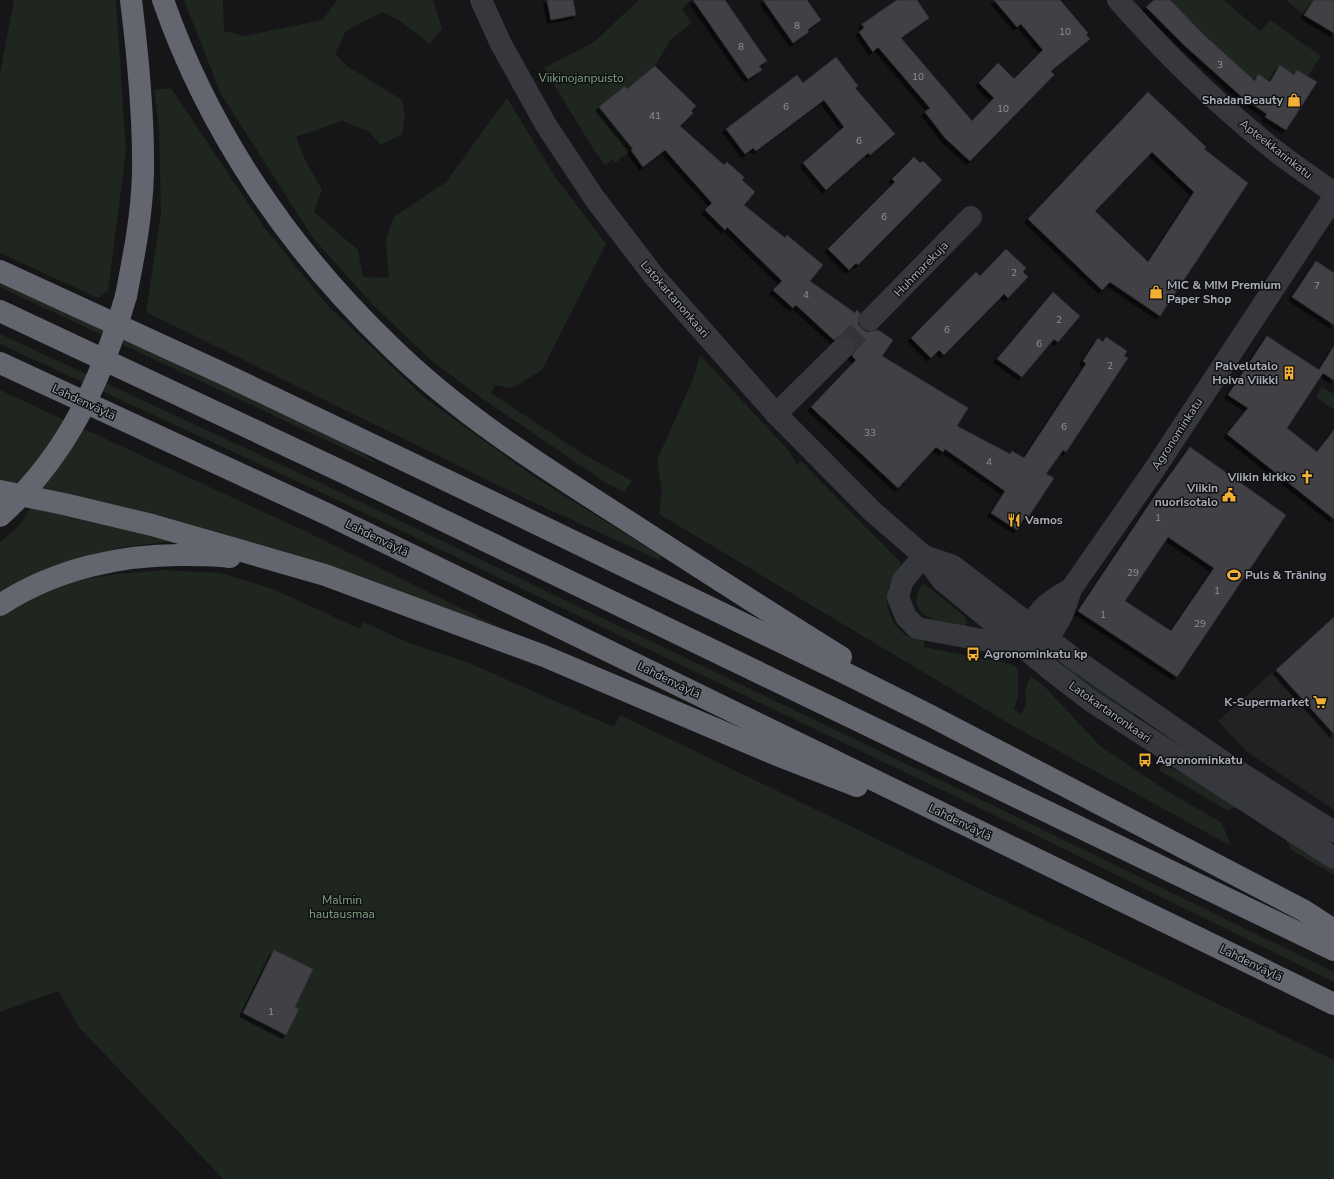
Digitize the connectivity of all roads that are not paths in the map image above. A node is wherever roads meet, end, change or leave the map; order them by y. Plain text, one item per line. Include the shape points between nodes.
1 (131, 0) edge
2 (163, 0) edge
3 (481, 0) edge
4 (1118, 0) edge
5 (1334, 193) edge
6 (1334, 197) edge
7 (971, 217) dead end
8 (0, 271) edge
9 (0, 311) edge
10 (870, 320) tunnel mouth
11 (843, 348) tunnel mouth
12 (0, 363) edge
13 (776, 414) junction
14 (0, 491) edge
15 (0, 516) edge
16 (924, 556) junction
17 (325, 575) junction
18 (0, 605) edge
19 (1038, 631) junction
20 (1024, 648) junction
21 (929, 715) junction
22 (1334, 832) edge
23 (1004, 843) junction
24 (1334, 858) edge
25 (1334, 930) edge
26 (1334, 950) edge
27 (1334, 1004) edge

1 - 15 highway, bridge via 141,104 143,173 138,232 126,296 112,344 72,427 36,479
2 - 21 highway via 187,63 239,161 305,256 391,348 501,437
3 - 13 street, Latokartanonkaari via 501,44 546,125 595,200 654,276
4 - 5 street, Apteekkarinkatu via 1161,47 1230,112
6 - 19 street, Agronominkatu via 1152,473 1071,589 1064,610
7 - 10 street, Huhmarekuja
8 - 21 highway via 496,504
9 - 26 highway via 345,472
11 - 13 street
12 - 23 highway, Lahdenväylä via 329,515
13 - 16 street, Latokartanonkaari via 873,512
14 - 17 highway via 152,525
16 - 19 street, Latokartanonkaari via 953,566
16 - 20 street, Latokartanonkaari via 942,580
16 - 20 street via 904,580 898,597 906,617 917,628
17 - 18 highway via 223,556 156,555 80,568 35,585
17 - 23 highway via 544,656 777,755
19 - 20 street
19 - 22 street, Latokartanonkaari via 1206,751
20 - 24 street, Latokartanonkaari via 1121,722
21 - 25 highway via 1303,910
23 - 27 highway, Lahdenväylä

